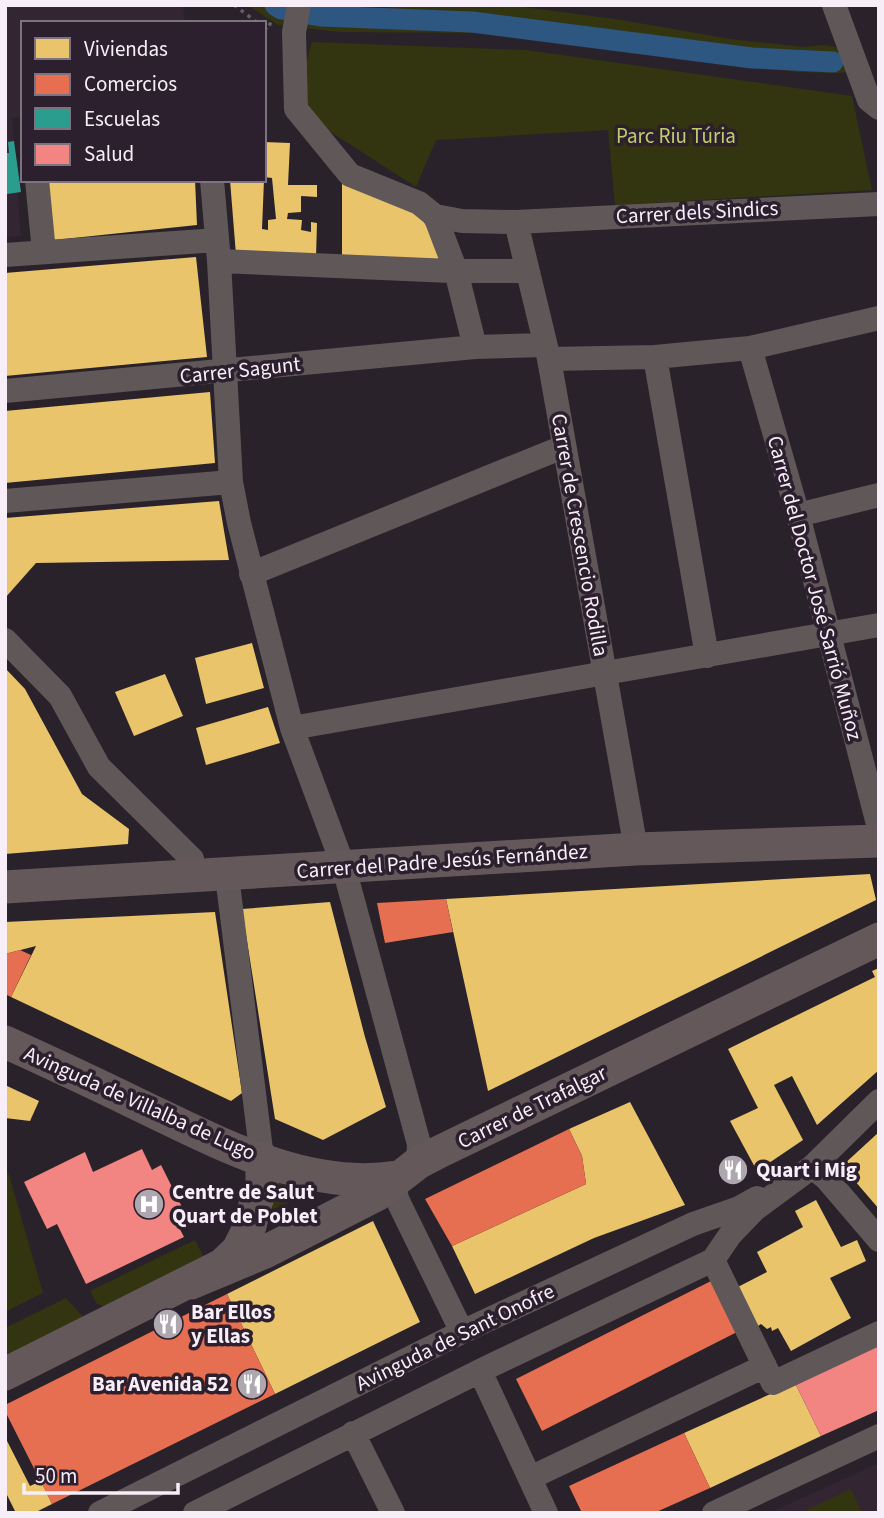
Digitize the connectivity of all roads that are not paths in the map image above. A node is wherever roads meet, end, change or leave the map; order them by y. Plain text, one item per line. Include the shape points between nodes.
1 (299, 5) edge
2 (834, 5) edge
3 (879, 108) edge
4 (37, 182) edge
5 (212, 182) edge
6 (879, 204) edge
7 (435, 216) junction
8 (516, 222) junction
9 (218, 251) junction
10 (44, 252) junction
11 (5, 255) edge
12 (456, 271) junction
13 (527, 271) junction
14 (879, 318) edge
15 (475, 346) junction
16 (750, 348) junction
17 (547, 352) junction
18 (655, 357) junction
19 (225, 372) junction
20 (5, 391) edge
21 (563, 447) junction
22 (231, 482) junction
23 (879, 495) edge
24 (5, 501) edge
25 (799, 515) junction
26 (251, 574) junction
27 (879, 625) edge
28 (830, 634) junction
29 (5, 640) edge
30 (707, 656) junction
31 (605, 674) junction
32 (292, 728) junction
33 (879, 828) edge
34 (879, 841) edge
35 (636, 849) junction
36 (192, 859) dead end
37 (344, 868) junction
38 (234, 873) junction
39 (5, 887) edge
40 (879, 939) edge
41 (5, 1042) edge
42 (879, 1101) edge
43 (217, 1142) junction
44 (262, 1158) junction
45 (812, 1167) junction
46 (409, 1170) junction
47 (255, 1205) junction
48 (879, 1240) edge
49 (713, 1260) junction
50 (191, 1283) junction
51 (462, 1332) junction
52 (879, 1333) edge
53 (765, 1366) junction
54 (480, 1371) junction
55 (5, 1374) edge
56 (353, 1433) junction
57 (879, 1436) edge
58 (530, 1478) junction
59 (100, 1513) edge
60 (195, 1513) edge
61 (393, 1513) edge
62 (546, 1513) edge
63 (714, 1513) edge

1 - 7 street via 283,27 296,109 350,175 419,203
2 - 3 street via 869,100
4 - 10 street
5 - 9 street
6 - 8 street, Carrer dels Sindics
7 - 8 street, Carrer dels Sindics
7 - 12 street
8 - 13 street, Carrer de Crescencio Rodilla
9 - 10 street
9 - 12 street
9 - 19 street
10 - 11 street
12 - 13 street
12 - 15 street
13 - 17 street, Carrer de Crescencio Rodilla
14 - 16 street, Carrer Sagunt
15 - 17 street, Carrer Sagunt
15 - 19 street, Carrer Sagunt
16 - 18 street, Carrer Sagunt
16 - 25 street, Carrer del Doctor José Sarrió Muñoz
17 - 18 street, Carrer Sagunt
17 - 21 street, Carrer de Crescencio Rodilla
18 - 30 street
19 - 20 street, Carrer Sagunt
19 - 22 street
21 - 26 street
21 - 31 street, Carrer de Crescencio Rodilla
22 - 24 street
22 - 26 street
23 - 25 street
25 - 28 street, Carrer del Doctor José Sarrió Muñoz
26 - 32 street
27 - 28 street
28 - 30 street
28 - 33 street, Carrer del Doctor José Sarrió Muñoz
29 - 36 street via 60,696 99,767
30 - 31 street
31 - 32 street
31 - 35 street, Carrer de Crescencio Rodilla
32 - 37 street
34 - 35 street, Carrer del Padre Jesús Fernández
35 - 37 street, Carrer del Padre Jesús Fernández
37 - 38 street, Carrer del Padre Jesús Fernández
37 - 46 street via 416,1132 420,1154
38 - 39 street, Carrer del Padre Jesús Fernández
38 - 44 street via 228,884
40 - 46 street, Carrer de Trafalgar
41 - 43 street, Avinguda de Villalba de Lugo
42 - 45 street, Avinguda de Sant Onofre
43 - 44 street, Avinguda de Villalba de Lugo
43 - 47 street via 244,1171
44 - 46 street, Avinguda de Villalba de Lugo via 333,1179 375,1181
44 - 47 street, Carrer de Trafalgar via 262,1187
45 - 48 street
45 - 49 street, Avinguda de Sant Onofre via 755,1209
45 - 51 street, Avinguda de Sant Onofre via 739,1208 693,1224
46 - 50 street, Carrer de Trafalgar via 378,1194 265,1252
46 - 51 street via 395,1188 397,1199
47 - 50 street, Carrer de Trafalgar via 238,1250
49 - 53 street
49 - 54 street, Avinguda de Sant Onofre
50 - 55 street, Carrer de Trafalgar
51 - 59 street, Avinguda de Sant Onofre
52 - 53 street via 774,1383
53 - 58 street
54 - 56 street, Avinguda de Sant Onofre
54 - 58 street
56 - 60 street, Avinguda de Sant Onofre
56 - 61 street
57 - 63 street
58 - 62 street

